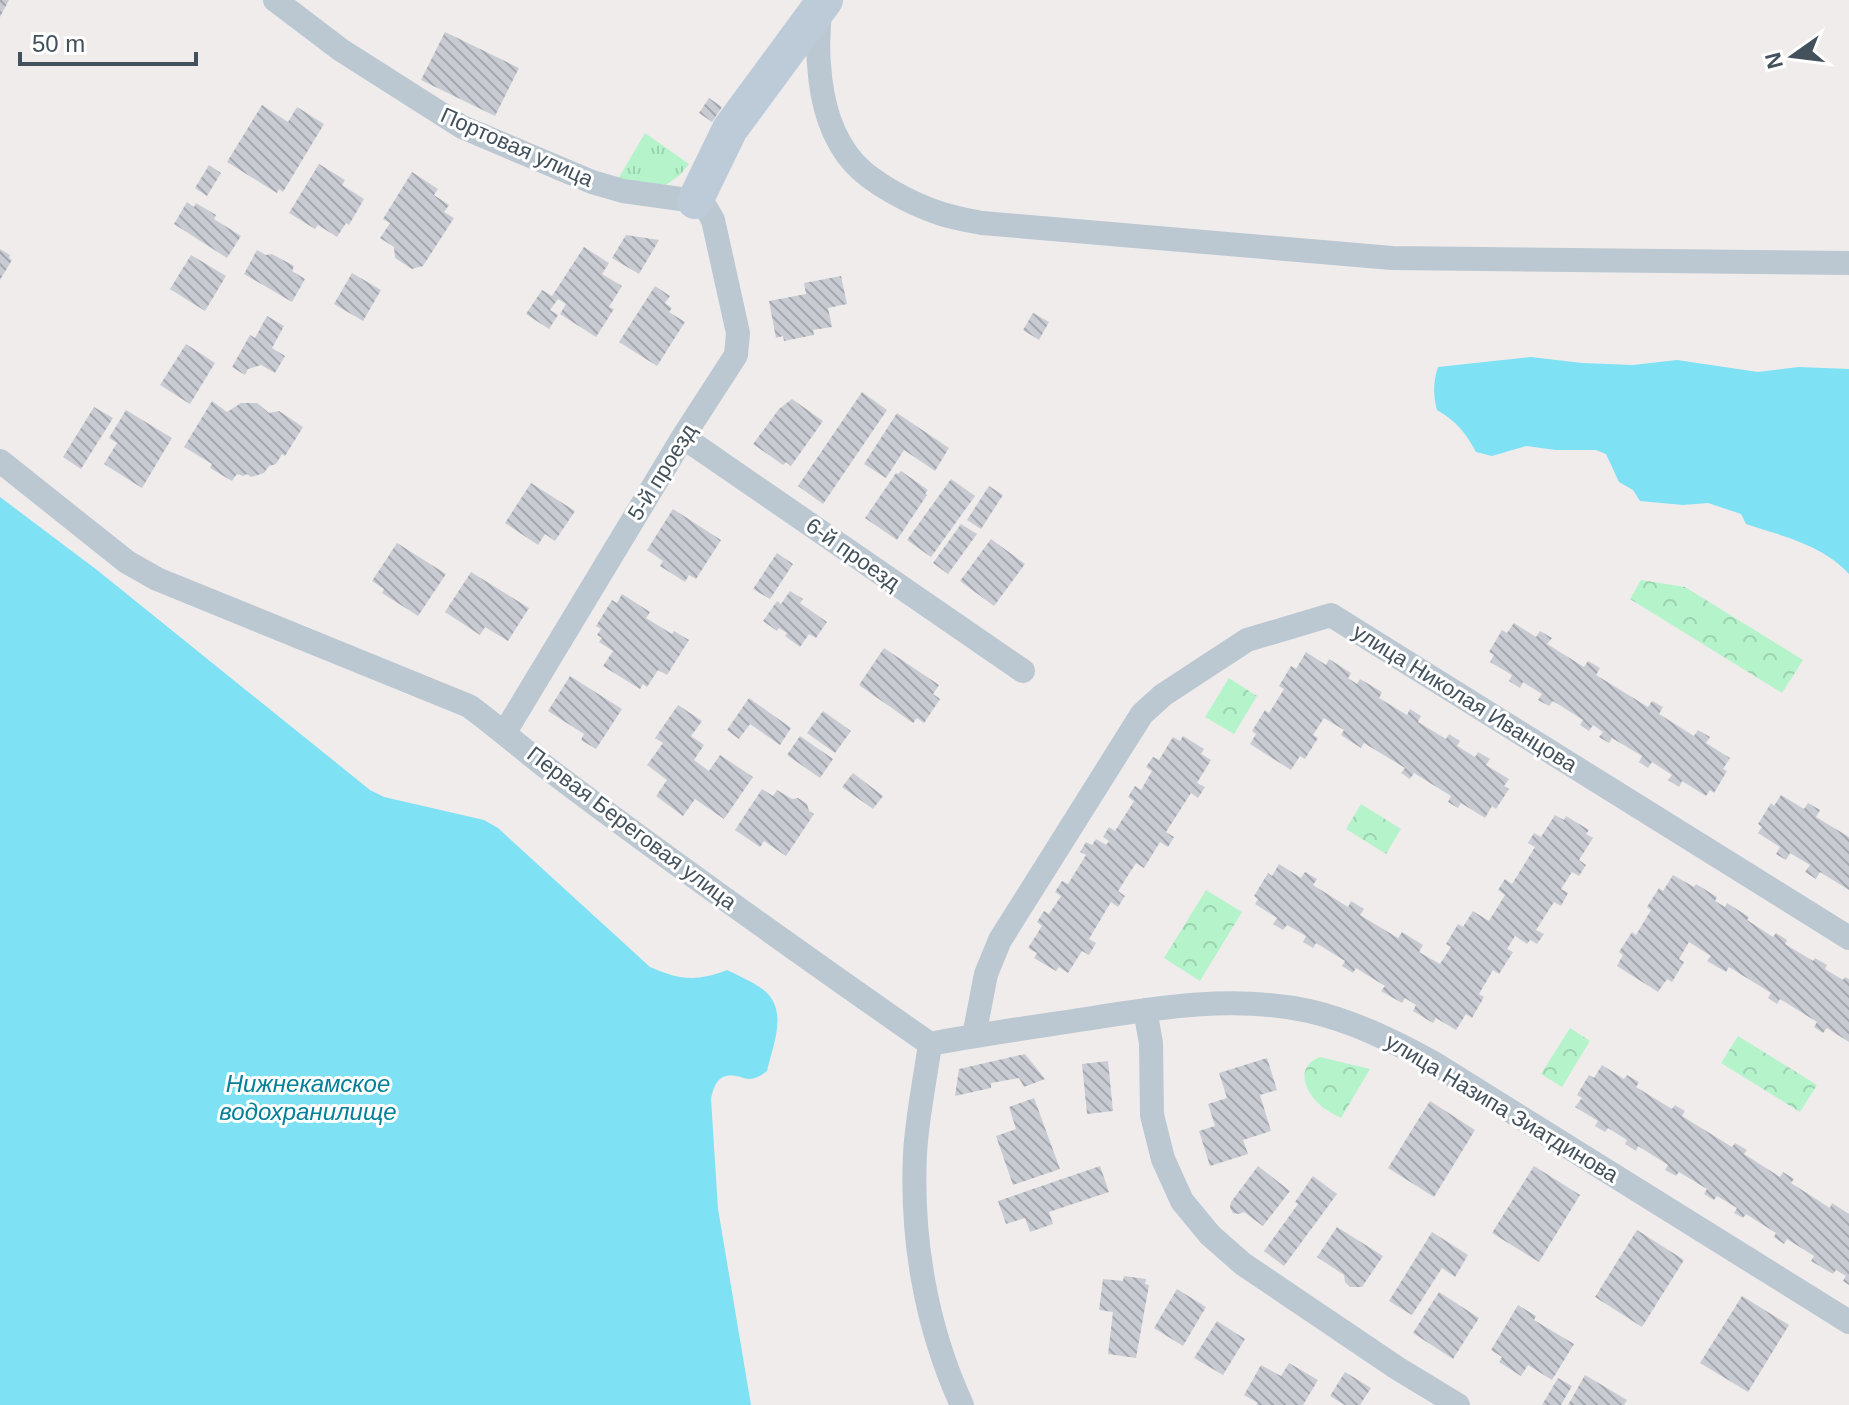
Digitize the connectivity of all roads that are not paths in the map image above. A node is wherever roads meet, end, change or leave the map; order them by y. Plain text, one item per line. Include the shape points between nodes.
1 (275, 0) edge
2 (823, 4) edge
3 (695, 201) junction
4 (1849, 263) edge
5 (683, 437) junction
6 (0, 461) edge
7 (1023, 671) dead end
8 (505, 732) junction
9 (1849, 938) edge
10 (1145, 1010) junction
11 (974, 1036) junction
12 (930, 1044) junction
13 (1849, 1322) edge
14 (962, 1405) edge
15 (1458, 1405) edge

1 - 3 street, Портовая улица via 341,50 462,127 592,182
2 - 3 street via 730,129
2 - 4 street via 818,63 837,138 854,164 879,183 941,214 982,223 1392,258
3 - 5 street, 5-й проезд via 713,220 738,333 736,355
5 - 7 street, 6-й проезд
5 - 8 street, 5-й проезд
6 - 8 street, Первая Береговая улица via 127,562 157,579 469,706
8 - 12 street, Первая Береговая улица
9 - 11 street, улица Николая Иванцова via 1331,615 1247,640 1142,714 1000,940 986,974
10 - 11 street, улица Назипа Зиатдинова
10 - 13 street, улица Назипа Зиатдинова via 1216,1003 1282,1006 1383,1036
10 - 15 street via 1152,1115 1163,1159 1182,1201 1243,1264
11 - 12 street, улица Назипа Зиатдинова
12 - 14 street via 916,1144 915,1217 937,1343

